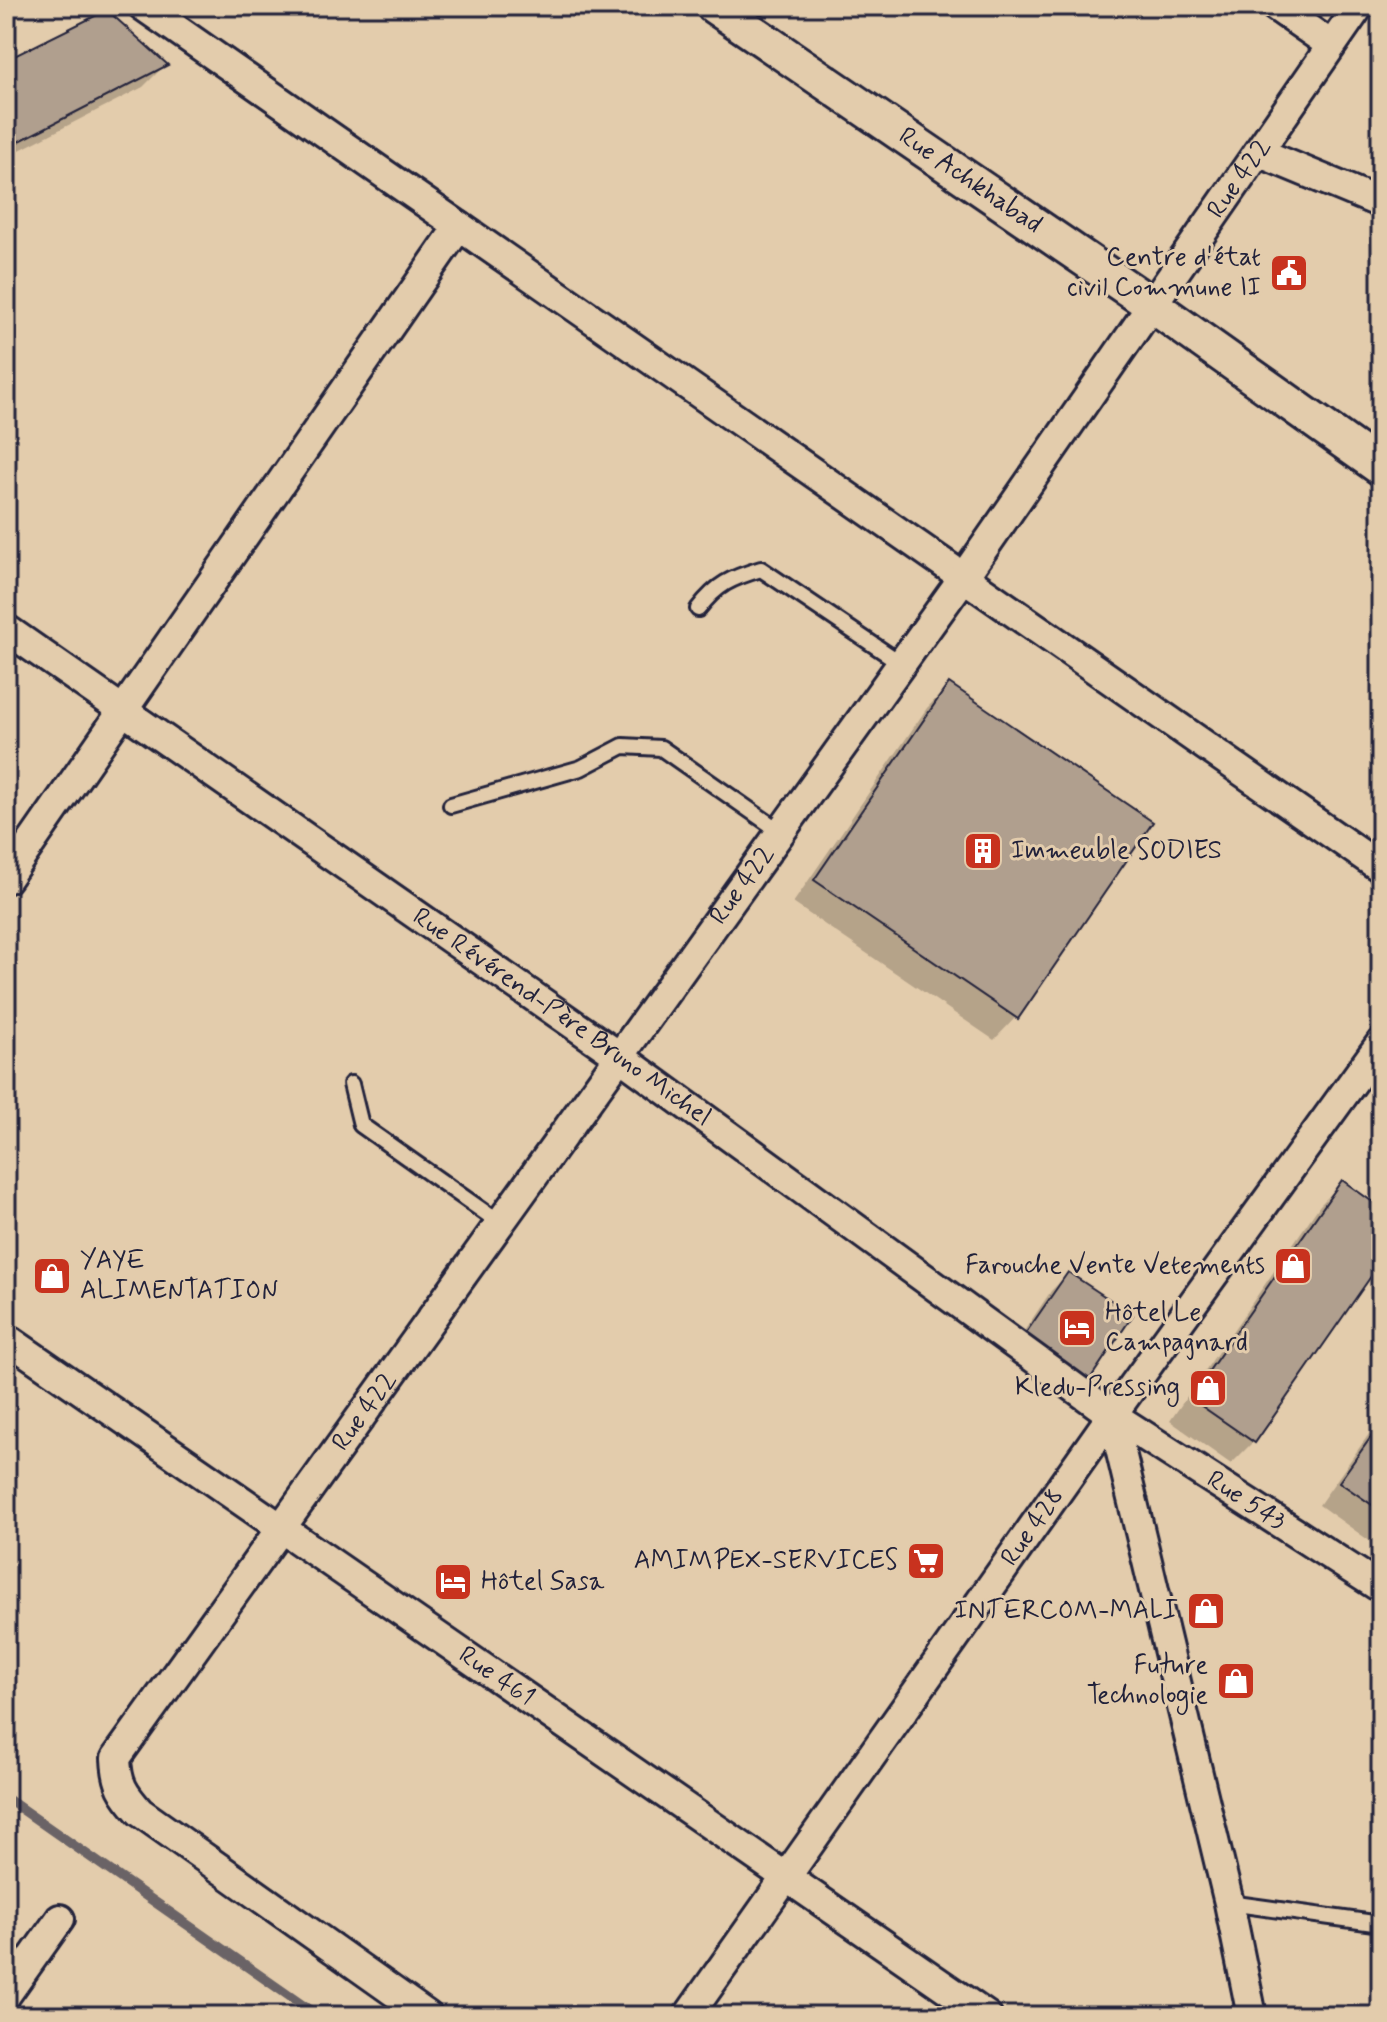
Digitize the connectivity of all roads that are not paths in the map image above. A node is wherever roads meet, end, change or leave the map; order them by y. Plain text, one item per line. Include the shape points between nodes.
1 (143, 6) edge
2 (714, 6) edge
3 (1275, 6) edge
4 (1359, 6) edge
5 (1331, 45) junction
6 (1258, 152) junction
7 (1381, 203) edge
8 (459, 226) junction
9 (1152, 305) junction
10 (1381, 468) edge
11 (963, 578) junction
12 (698, 609) dead end
13 (6, 629) edge
14 (902, 664) junction
15 (123, 712) junction
16 (451, 805) dead end
17 (781, 832) junction
18 (1381, 868) edge
19 (6, 879) edge
20 (1381, 1043) edge
21 (619, 1056) junction
22 (351, 1084) dead end
23 (500, 1223) junction
24 (6, 1338) edge
25 (1112, 1415) junction
26 (281, 1529) junction
27 (1381, 1588) edge
28 (787, 1876) junction
29 (1229, 1903) junction
30 (60, 1919) dead end
31 (1381, 1924) edge
32 (6, 1995) edge
33 (428, 2016) edge
34 (688, 2016) edge
35 (987, 2016) edge
36 (1252, 2016) edge

1 - 8 street
2 - 9 street, Rue Achkhabad
3 - 5 street
4 - 5 street, Rue 422
5 - 6 street, Rue 422
6 - 7 street
6 - 9 street, Rue 422
8 - 11 street
8 - 15 street
9 - 10 street, Rue Achkhabad
9 - 11 street, Rue 422
11 - 14 street, Rue 422
11 - 18 street
12 - 14 lane via 711,592 734,577 761,569
13 - 15 street, Rue Révérend-Père Bruno Michel
14 - 17 street, Rue 422
15 - 19 street
15 - 21 street, Rue Révérend-Père Bruno Michel
16 - 17 lane via 581,768 623,746 661,748
17 - 21 street, Rue 422
20 - 25 street, Rue 428
21 - 23 street, Rue 422
21 - 25 street, Rue Révérend-Père Bruno Michel
22 - 23 lane via 361,1125
23 - 26 street, Rue 422
24 - 26 street, Rue 461
25 - 27 street, Rue 543
25 - 28 street, Rue 428
25 - 29 street
26 - 28 street, Rue 461
26 - 33 street, Rue 422 via 116,1758 116,1778 140,1812
28 - 34 street, Rue 428
28 - 35 street, Rue 461
29 - 31 lane
29 - 36 street
30 - 32 street

